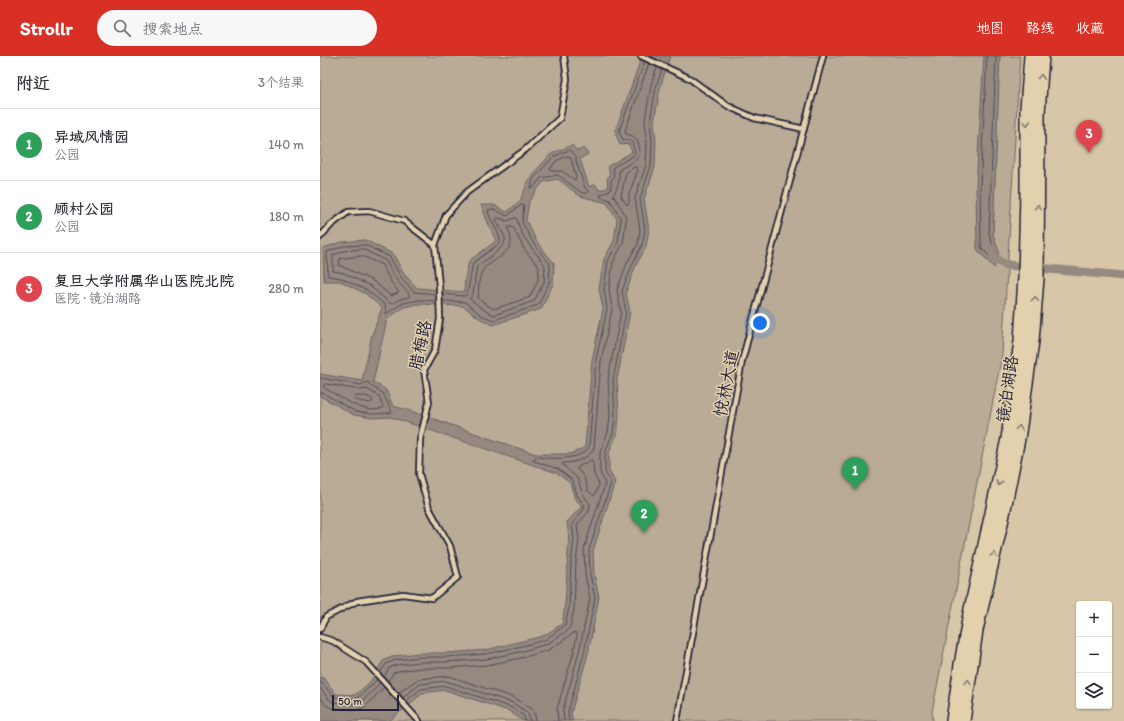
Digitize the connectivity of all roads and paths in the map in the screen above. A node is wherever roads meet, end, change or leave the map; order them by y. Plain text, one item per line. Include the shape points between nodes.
1 (564, 56) edge
2 (641, 56) edge
3 (823, 56) edge
4 (1031, 56) edge
5 (1042, 56) edge
6 (804, 129) junction
7 (320, 237) edge
8 (435, 245) junction
9 (1032, 245) junction
10 (1031, 278) junction
11 (320, 629) edge
12 (320, 637) edge
13 (419, 721) edge
14 (677, 721) edge
15 (953, 721) edge
16 (963, 721) edge

1 - 8 lane, 腊梅路 via 567,79 560,118 525,150 467,192 446,215
2 - 6 lane via 689,78 728,106 754,118
3 - 6 lane, 悦林大道
4 -> 9 street via 1027,109
9 -> 5 street
6 - 14 lane, 悦林大道 via 742,361
7 - 8 lane via 331,224 348,212 370,211 404,221
8 - 11 lane, 腊梅路 via 440,319 435,350 424,370 429,402 420,439 419,474 429,508 450,546 458,577 432,598 403,594 357,601 326,617
9 - 10 street
10 -> 15 street, 镜泊湖路 via 1008,439 970,614
16 -> 10 street, 镜泊湖路 via 976,630 1018,439 1032,341
12 - 13 lane via 333,641 366,662

